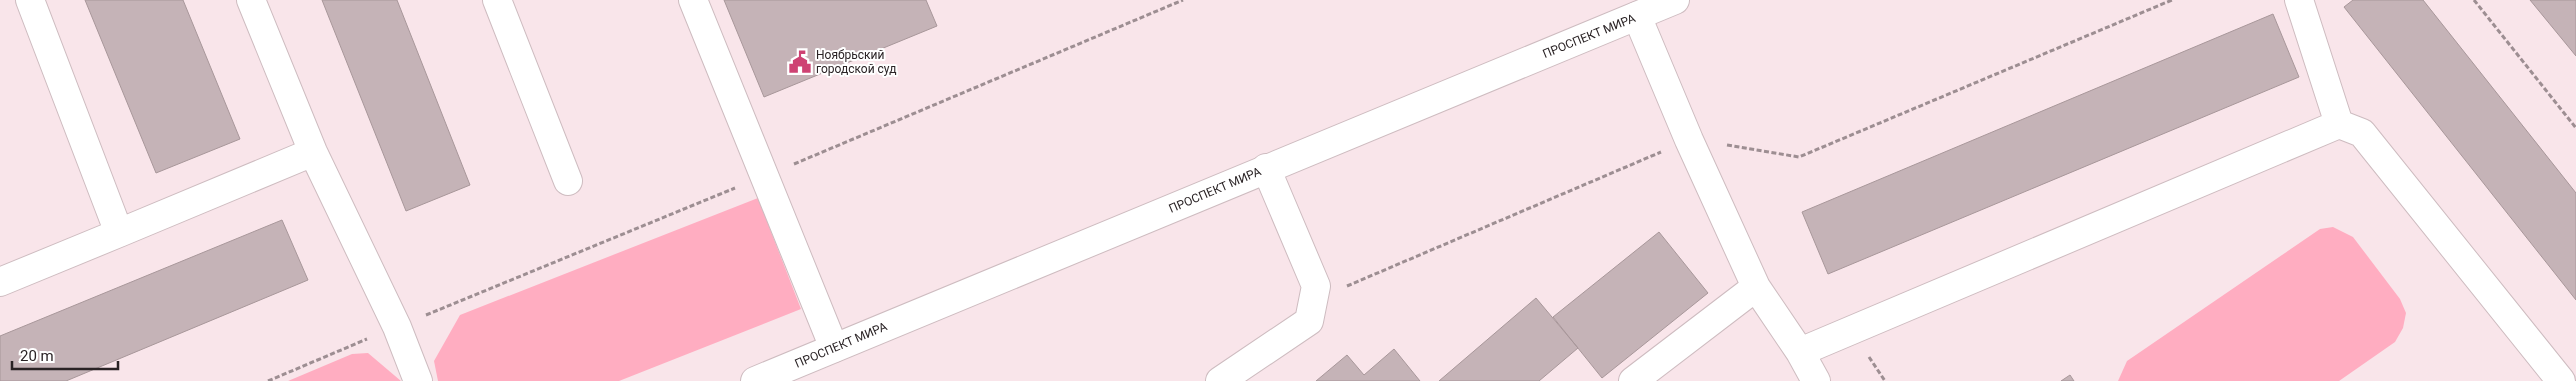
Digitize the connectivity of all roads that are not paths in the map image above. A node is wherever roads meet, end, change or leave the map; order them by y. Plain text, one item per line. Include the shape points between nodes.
1 (30, 0) edge
2 (251, 0) edge
3 (496, 0) edge
4 (693, 0) edge
5 (1675, 0) edge
6 (2299, 0) edge
7 (1637, 16) junction
8 (2339, 124) junction
9 (313, 152) junction
10 (1266, 168) junction
11 (568, 181) dead end
12 (118, 233) junction
13 (0, 282) edge
14 (1756, 287) junction
15 (834, 348) junction
16 (1800, 352) junction
17 (418, 381) edge
18 (755, 381) edge
19 (1220, 381) edge
20 (1633, 381) edge
21 (1816, 381) edge
22 (2561, 381) edge

1 - 12 main road
2 - 9 main road
3 - 11 main road
4 - 15 main road
5 - 7 main road, ПРОСПЕКТ МИРА
6 - 8 main road
7 - 10 main road, ПРОСПЕКТ МИРА
7 - 14 main road
8 - 16 main road
8 - 22 main road via 2362,133
9 - 12 main road
9 - 17 main road via 397,327
10 - 15 main road, ПРОСПЕКТ МИРА
10 - 19 main road via 1316,286 1309,321
12 - 13 main road
14 - 16 main road
14 - 20 main road
15 - 18 main road, ПРОСПЕКТ МИРА
16 - 21 main road

